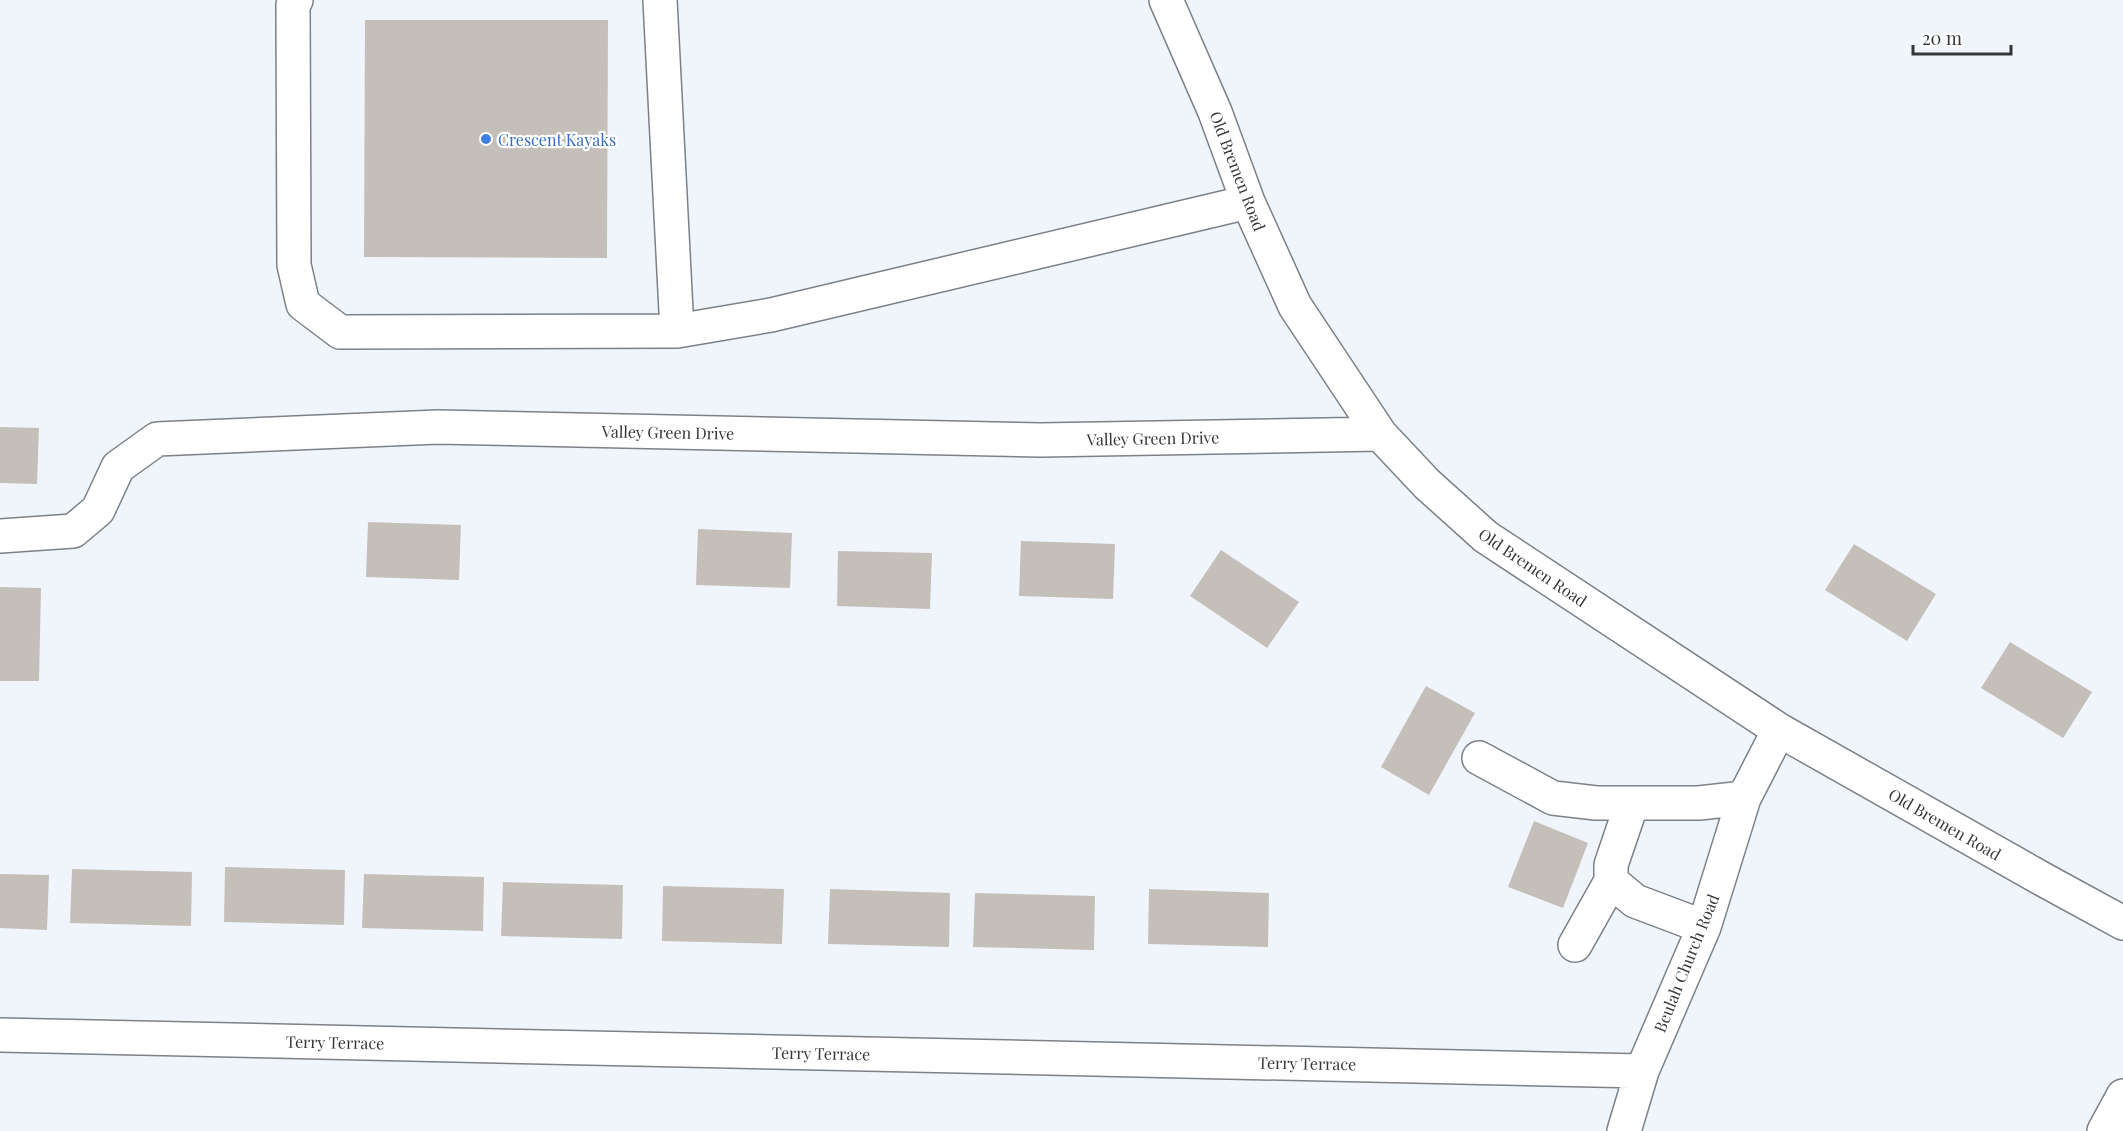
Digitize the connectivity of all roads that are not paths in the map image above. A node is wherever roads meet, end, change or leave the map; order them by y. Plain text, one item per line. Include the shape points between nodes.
1 (296, 0) edge
2 (660, 0) edge
3 (1166, 0) edge
4 (1248, 202) junction
5 (677, 331) junction
6 (1380, 434) junction
7 (0, 536) edge
8 (1779, 730) junction
9 (1479, 758) dead end
10 (1744, 798) junction
11 (1632, 803) junction
12 (1611, 881) junction
13 (2123, 923) edge
14 (1704, 927) junction
15 (1575, 945) dead end
16 (0, 1035) edge
17 (1642, 1071) junction
18 (2123, 1095) edge
19 (1624, 1131) edge
20 (2104, 1131) edge

1 - 5 street via 294,265 303,303 340,332
2 - 5 street
3 - 4 street, Old Bremen Road via 1215,112
4 - 5 street via 771,315
4 - 6 street, Old Bremen Road via 1295,306
6 - 7 street, Valley Green Drive via 1041,440 438,427 157,439 118,467 98,510 73,531
6 - 8 street, Old Bremen Road via 1486,537
8 - 10 street, Beulah Church Road
8 - 13 street, Old Bremen Road
9 - 11 street via 1553,798
10 - 11 street
10 - 14 street, Beulah Church Road
11 - 12 street via 1611,866
12 - 14 street via 1635,901
12 - 15 street
14 - 17 street, Beulah Church Road
16 - 17 street, Terry Terrace
17 - 19 street, Beulah Church Road
18 - 20 street

